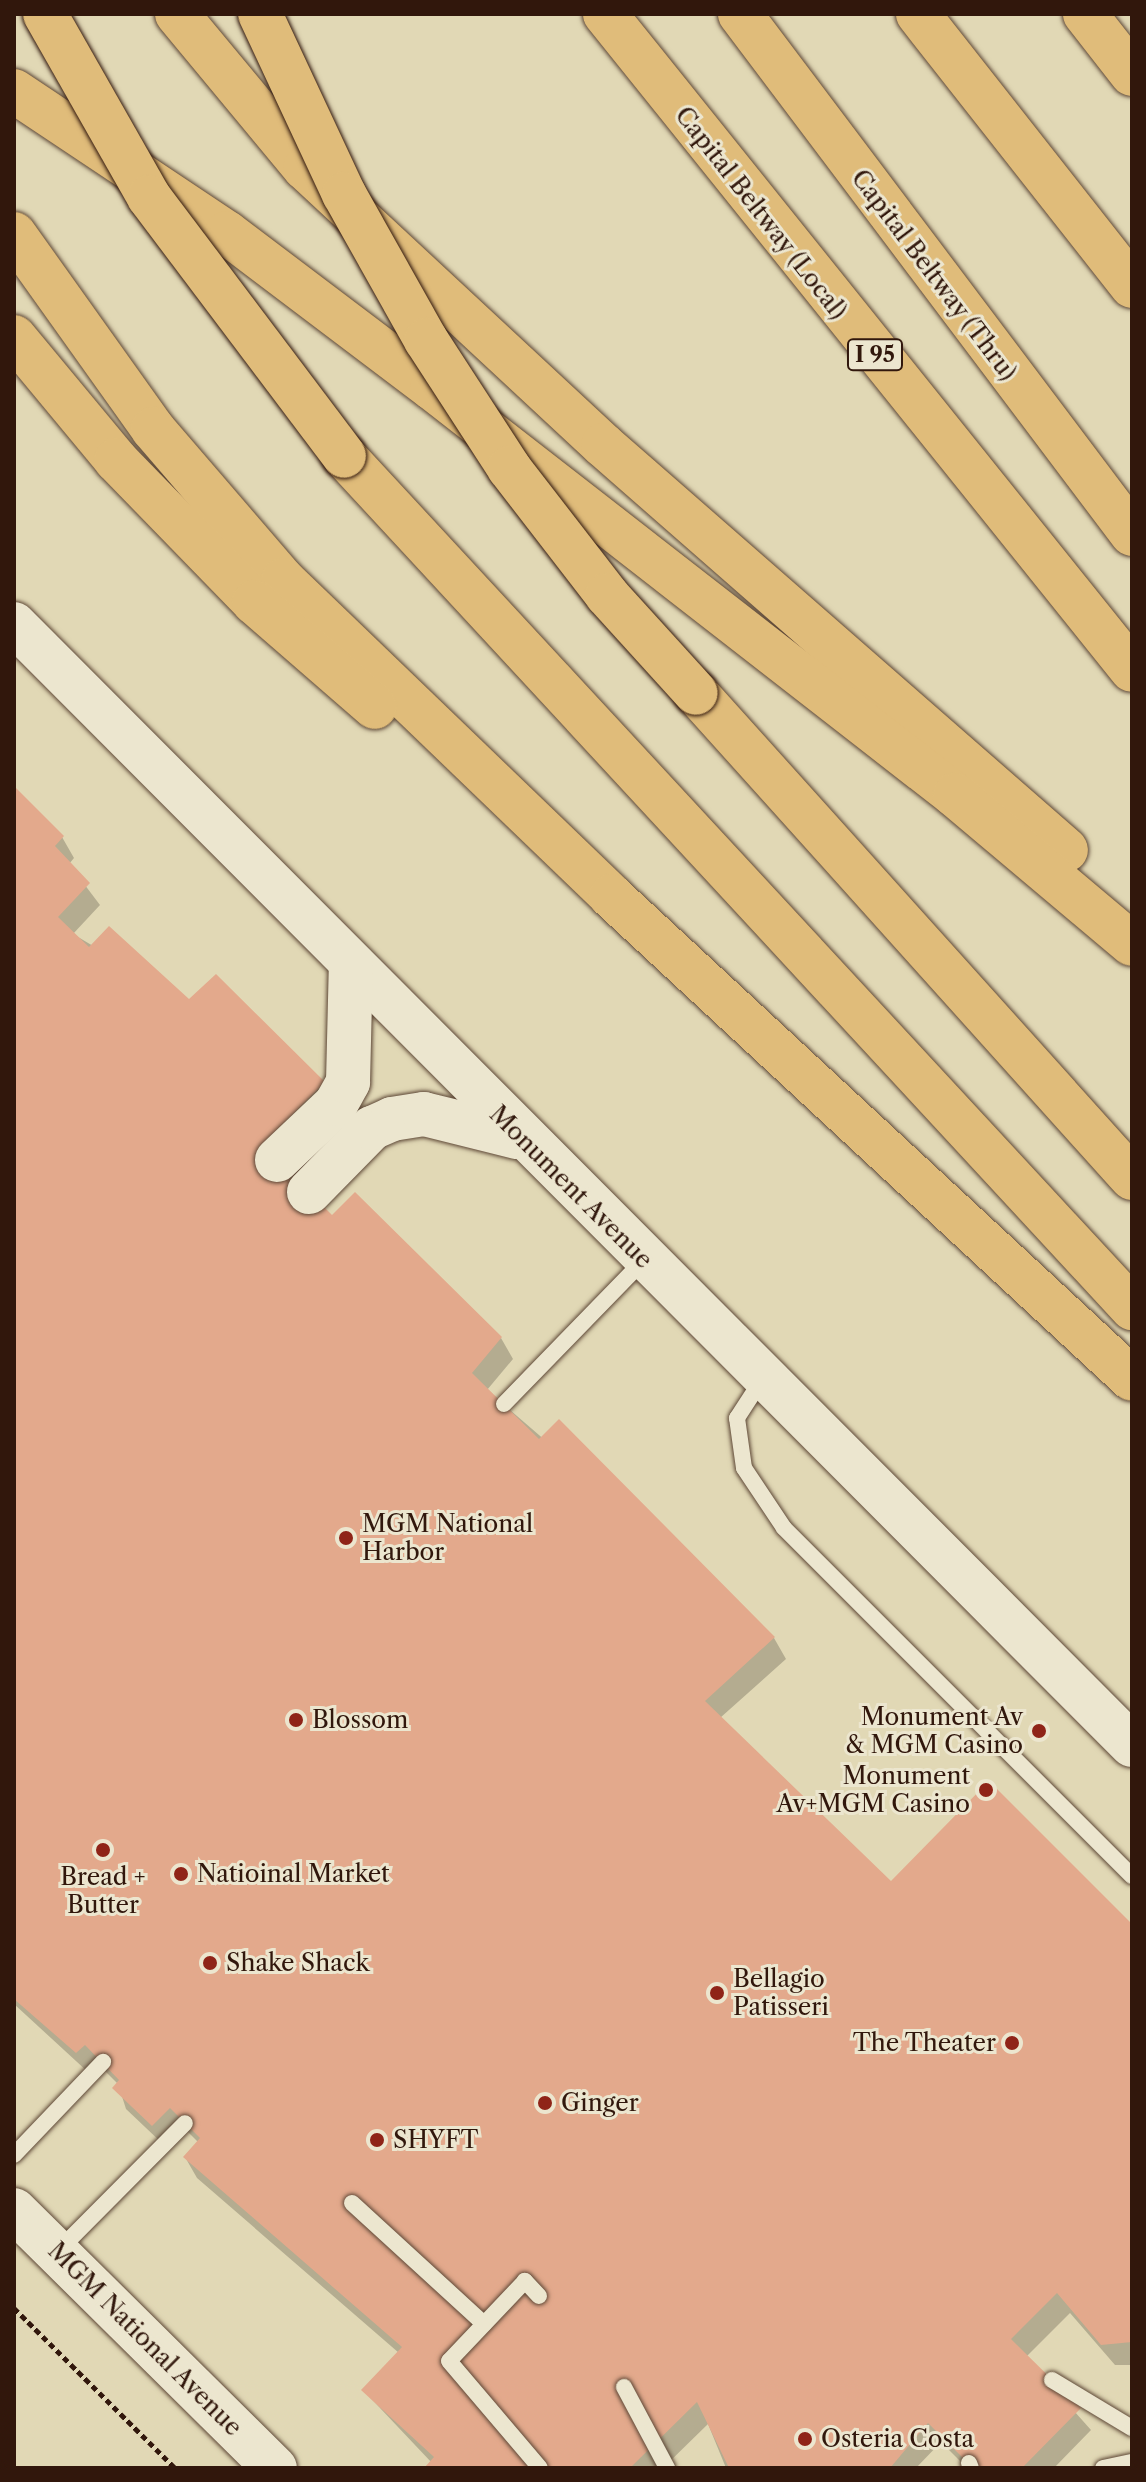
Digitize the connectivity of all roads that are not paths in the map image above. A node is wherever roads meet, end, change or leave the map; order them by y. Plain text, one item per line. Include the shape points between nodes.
1 (45, 14) edge
2 (177, 14) edge
3 (260, 14) edge
4 (740, 14) edge
5 (918, 14) edge
6 (1085, 14) edge
7 (614, 25) edge
8 (1132, 74) edge
9 (14, 91) edge
10 (14, 234) edge
11 (1132, 286) edge
12 (14, 337) edge
13 (1132, 534) edge
14 (14, 624) edge
15 (1132, 670) edge
16 (611, 896) junction
17 (1132, 909) edge
18 (1132, 944) edge
19 (351, 963) junction
20 (1041, 1080) junction
21 (517, 1137) junction
22 (277, 1160) dead end
23 (1132, 1163) edge
24 (1132, 1178) edge
25 (309, 1192) dead end
26 (644, 1260) junction
27 (1132, 1308) edge
28 (764, 1377) junction
29 (1132, 1379) edge
30 (504, 1404) dead end
31 (1132, 1745) edge
32 (1132, 1876) edge
33 (103, 2062) dead end
34 (185, 2123) dead end
35 (14, 2155) edge
36 (352, 2203) dead end
37 (14, 2210) edge
38 (57, 2252) junction
39 (539, 2296) dead end
40 (484, 2324) junction
41 (1052, 2380) dead end
42 (624, 2387) dead end
43 (1132, 2428) edge
44 (1132, 2462) edge
45 (275, 2468) edge
46 (540, 2468) edge
47 (667, 2468) edge
48 (1103, 2468) edge

1 - 27 highway, bridge via 149,197 344,456
2 - 17 highway via 305,168 603,445
3 - 20 highway, bridge via 344,194 426,340 509,468 696,693
4 - 13 highway, Capital Beltway (Thru)
5 - 11 highway
6 - 8 highway
7 - 15 highway, Capital Beltway (Local) / I 95
9 - 18 highway via 227,233 432,388 955,795
10 - 16 highway via 153,429 283,580
12 - 16 highway via 116,460 254,602
14 - 19 main road, Monument Avenue
16 - 29 highway
19 - 21 main road, Monument Avenue
19 - 22 main road via 348,1082 336,1104
20 - 23 highway
20 - 24 highway
21 - 25 main road via 424,1114 392,1119 372,1128
21 - 26 main road, Monument Avenue
26 - 28 main road, Monument Avenue
26 - 30 lane
28 - 31 main road, Monument Avenue
28 - 32 lane via 737,1418 744,1468 784,1528
33 - 35 lane
34 - 38 lane
36 - 40 lane
37 - 38 main road, MGM National Avenue
38 - 45 main road, MGM National Avenue
39 - 40 lane via 525,2281
40 - 46 lane via 449,2361
41 - 43 lane
42 - 47 lane
44 - 48 lane

